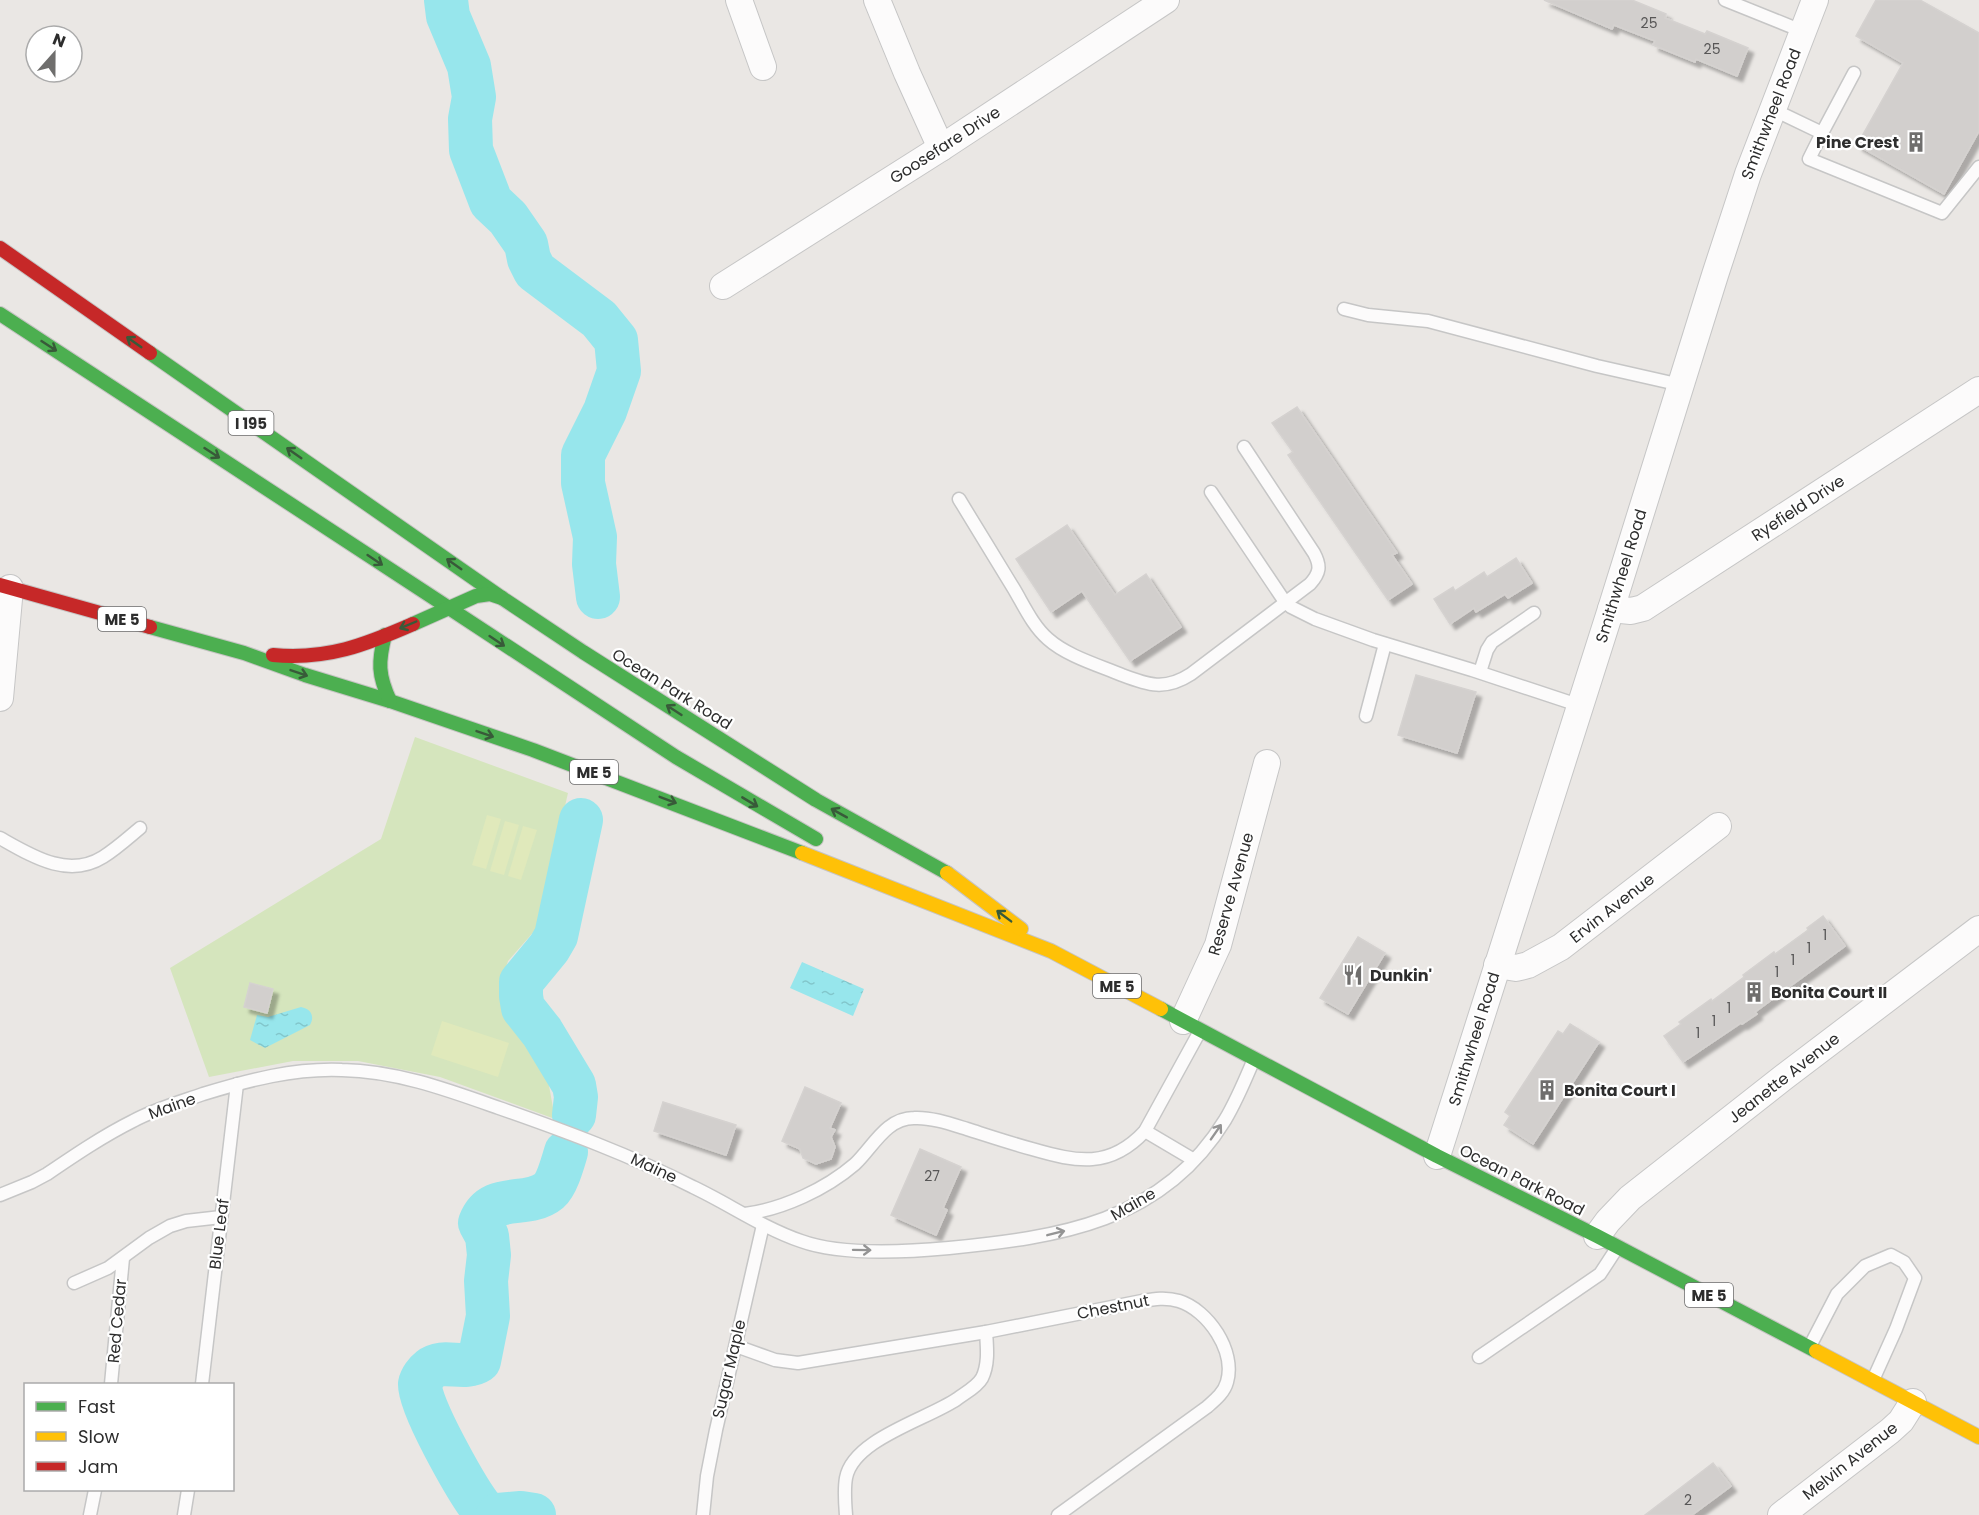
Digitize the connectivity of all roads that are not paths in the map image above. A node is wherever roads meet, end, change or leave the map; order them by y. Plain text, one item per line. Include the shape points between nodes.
1 (739, 0) edge
2 (877, 0) edge
3 (1166, 0) edge
4 (1725, 0) edge
5 (1815, 0) edge
6 (1802, 31) junction
7 (763, 67) dead end
8 (1854, 73) dead end
9 (1772, 109) junction
10 (1822, 133) junction
11 (941, 148) junction
12 (1979, 167) edge
13 (0, 248) edge
14 (723, 286) dead end
15 (1344, 309) dead end
16 (0, 314) edge
17 (1681, 385) junction
18 (1979, 390) edge
19 (1244, 447) dead end
20 (1211, 492) dead end
21 (959, 499) dead end
22 (5, 587) edge
23 (502, 598) junction
24 (1285, 602) junction
25 (449, 608) junction
26 (1611, 609) junction
27 (1534, 613) dead end
28 (385, 635) junction
29 (1385, 644) junction
30 (244, 653) junction
31 (1480, 672) junction
32 (0, 698) edge
33 (390, 702) junction
34 (1581, 706) junction
35 (1366, 716) dead end
36 (1267, 763) dead end
37 (1718, 826) dead end
38 (140, 828) dead end
39 (0, 838) edge
40 (823, 843) dead end
41 (844, 855) dead end
42 (938, 908) junction
43 (1979, 929) edge
44 (1051, 951) junction
45 (1497, 965) junction
46 (1192, 1025) junction
47 (1254, 1059) junction
48 (237, 1084) junction
49 (1145, 1131) junction
50 (1437, 1156) junction
51 (1194, 1160) junction
52 (0, 1195) edge
53 (745, 1214) junction
54 (221, 1217) junction
55 (763, 1225) junction
56 (1607, 1241) junction
57 (123, 1258) junction
58 (74, 1283) dead end
59 (986, 1332) junction
60 (736, 1346) junction
61 (1809, 1347) junction
62 (1479, 1357) dead end
63 (1873, 1380) junction
64 (111, 1383) edge
65 (202, 1383) edge
66 (1913, 1402) junction
67 (1979, 1437) edge
68 (95, 1491) edge
69 (188, 1491) edge
70 (90, 1515) edge
71 (184, 1515) edge
72 (703, 1515) edge
73 (846, 1515) edge
74 (1058, 1515) edge
75 (1781, 1515) edge

1 - 7 street
2 - 11 street
3 - 11 street, Goosefare Drive
4 - 6 lane
5 - 6 street, Smithwheel Road
6 - 9 street, Smithwheel Road
8 - 10 lane
9 - 10 lane
9 - 17 street, Smithwheel Road
10 - 12 lane via 1809,159 1942,213
11 - 14 street, Goosefare Drive
23 -> 13 main road, I 195
15 - 17 lane via 1428,321
16 -> 25 main road, I 195
17 - 26 street, Smithwheel Road
18 - 26 street, Ryefield Drive via 1642,608
19 - 24 lane via 1319,562 1317,577
20 - 24 lane
21 - 24 lane via 1048,639 1079,657 1144,684 1158,686 1181,681
22 - 30 main road, Ocean Park Road / ME 5
22 - 32 street
23 - 25 main road, Ocean Park Road / ME 5 via 490,594 476,596
44 -> 23 main road, Ocean Park Road / ME 5 via 953,877 816,800
24 - 29 lane via 1315,619
25 -> 28 main road, Ocean Park Road / ME 5
25 -> 40 main road via 613,718
26 - 34 street, Smithwheel Road
27 - 31 lane via 1492,642
28 - 30 main road, Ocean Park Road / ME 5 via 304,657
28 - 33 main road via 379,676
29 - 31 lane
29 - 35 lane
30 -> 33 main road, Ocean Park Road / ME 5
31 - 34 lane
33 -> 42 main road, Ocean Park Road / ME 5 via 620,781
34 - 45 street, Smithwheel Road
36 - 46 street, Reserve Avenue
37 - 45 street, Ervin Avenue via 1561,947 1528,965
38 - 39 lane via 104,857 88,865 68,867 46,862
41 - 42 main road
42 - 44 main road, Ocean Park Road / ME 5
43 - 56 street, Jeanette Avenue via 1630,1198 1613,1214
44 - 46 main road, Ocean Park Road / ME 5
45 - 50 street, Smithwheel Road
46 - 47 main road, Ocean Park Road / ME 5
46 - 49 lane
47 - 50 main road, Ocean Park Road / ME 5
51 -> 47 lane, Maine via 1225,1120
48 - 52 lane, Maine via 135,1119 32,1182
48 - 53 lane, Maine via 286,1073 341,1070 411,1080 602,1145
48 - 54 lane, Blue Leaf
49 - 51 lane
49 - 53 lane via 1133,1144 1111,1156 1070,1159 955,1125 913,1118 896,1121 855,1164 808,1195 764,1212
50 - 56 main road, Ocean Park Road / ME 5
55 -> 51 lane, Maine via 830,1248 896,1251 1011,1242 1105,1220 1161,1188
53 - 55 lane, Maine
54 - 57 lane via 170,1226
54 - 65 lane, Blue Leaf
55 - 60 lane, Sugar Maple
56 - 61 main road, Ocean Park Road / ME 5
56 - 62 lane via 1600,1274
57 - 58 lane
57 - 64 lane, Red Cedar
59 - 60 lane, Chestnut via 798,1363 774,1360
59 - 73 lane via 987,1358 976,1385 946,1406 880,1439 857,1458 846,1476
59 - 74 lane, Chestnut via 1162,1298 1177,1300 1197,1311 1224,1343 1227,1381 1221,1393
60 - 72 lane, Sugar Maple via 707,1476
61 - 63 main road, Ocean Park Road / ME 5
61 - 63 lane via 1837,1294 1865,1266 1891,1255 1904,1262 1915,1278
63 - 66 main road, Ocean Park Road / ME 5
66 - 67 main road, Ocean Park Road / ME 5
66 - 75 street, Melvin Avenue via 1890,1431
68 - 70 lane
69 - 71 lane

